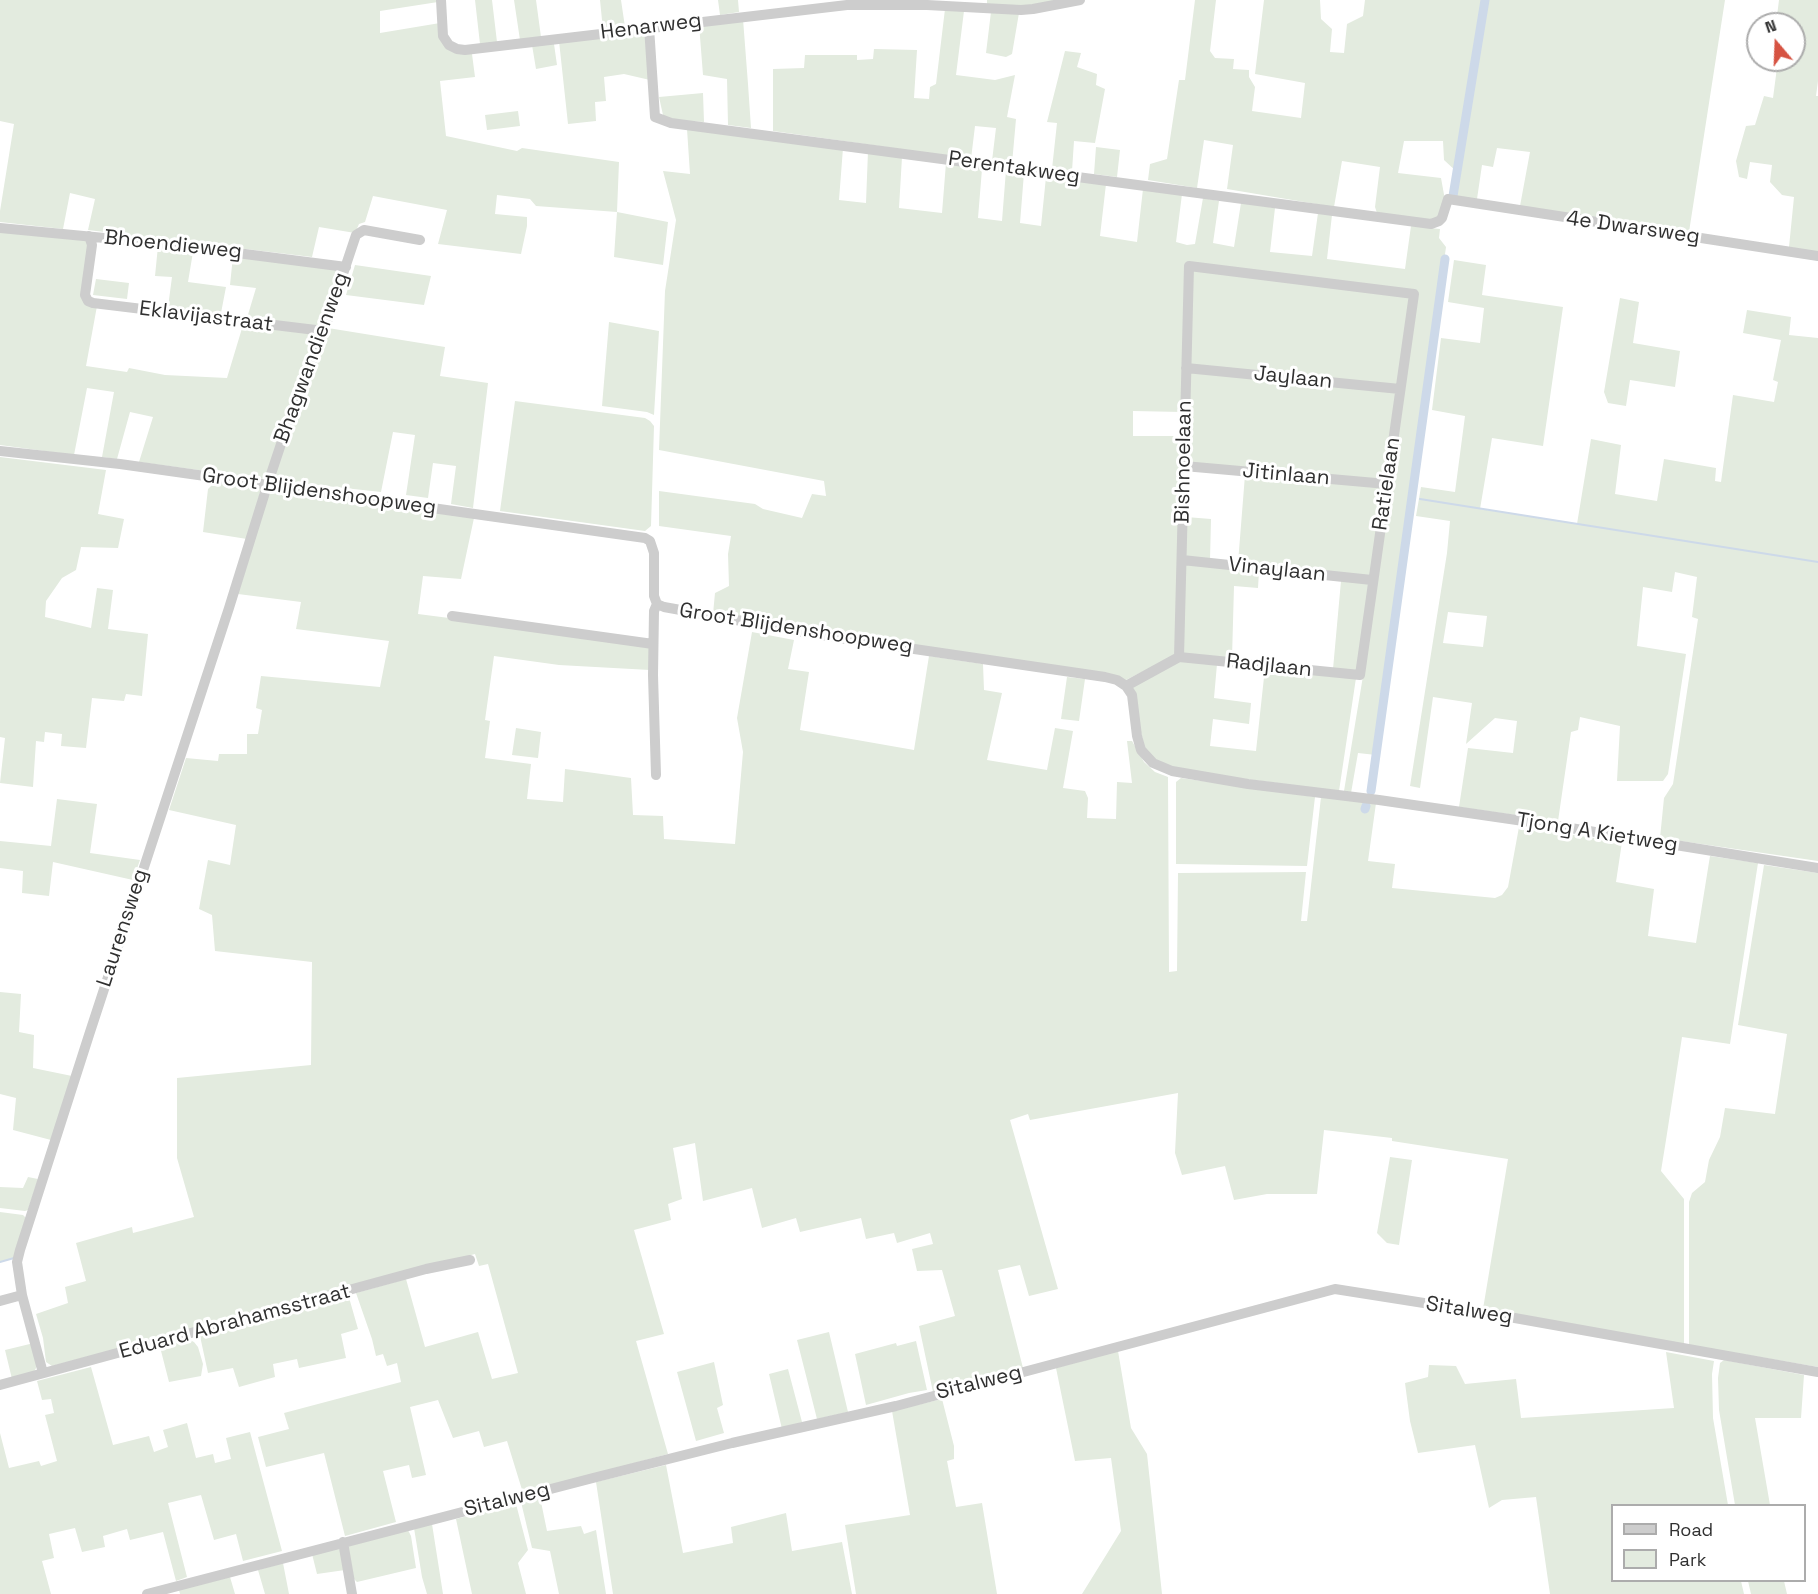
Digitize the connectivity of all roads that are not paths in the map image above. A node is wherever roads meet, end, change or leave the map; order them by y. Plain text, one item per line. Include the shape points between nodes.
1 (441, 0) edge
2 (1080, 0) edge
3 (649, 27) junction
4 (1448, 199) joint
5 (0, 228) edge
6 (89, 236) junction
7 (420, 240) dead end
8 (1818, 256) edge
9 (1189, 266) joint
10 (346, 267) junction
11 (324, 331) junction
12 (1186, 368) junction
13 (1400, 388) junction
14 (0, 451) edge
15 (1184, 466) junction
16 (1387, 484) junction
17 (267, 486) junction
18 (1182, 561) junction
19 (1372, 580) junction
20 (657, 604) junction
21 (452, 616) dead end
22 (653, 644) junction
23 (1179, 657) junction
24 (1360, 675) joint
25 (1126, 686) junction
26 (656, 775) dead end
27 (1818, 868) edge
28 (470, 1260) dead end
29 (22, 1295) junction
30 (0, 1301) edge
31 (1818, 1372) edge
32 (44, 1373) junction
33 (0, 1385) edge
34 (343, 1542) junction
35 (147, 1594) edge
36 (352, 1594) edge

1 - 3 street, Henarweg via 443,36 457,49
2 - 3 street, Henarweg via 1021,10 847,5
3 - 4 street, Perentakweg via 655,117 662,121 1431,224 1442,218
4 - 8 street, 4e Dwarsweg
5 - 6 street, Bhoendieweg
6 - 10 street, Bhoendieweg
6 - 11 street, Eklavijastraat via 92,245 85,295 93,303
7 - 10 street, Bhagwandienweg via 359,231
9 - 12 street, Bishnoelaan
9 - 13 street, Ratielaan via 1414,294
10 - 11 street, Bhagwandienweg
11 - 17 street, Bhagwandienweg
12 - 13 street, Jaylaan
12 - 15 street, Bishnoelaan
13 - 16 street, Ratielaan
14 - 17 street, Groot Blijdenshoopweg
15 - 16 street, Jitinlaan
15 - 18 street, Bishnoelaan
16 - 19 street, Ratielaan
17 - 20 street, Groot Blijdenshoopweg via 645,538 654,553
17 - 29 street, Laurensweg via 20,1250 17,1262
18 - 19 street, Vinaylaan
18 - 23 street, Bishnoelaan
19 - 24 street, Ratielaan
20 - 22 street
20 - 25 street, Groot Blijdenshoopweg via 819,635 1106,677
21 - 22 street
22 - 26 street
23 - 24 street, Radjlaan
23 - 25 street
25 - 27 street, Tjong A Kietweg via 1132,695 1141,750 1162,768 1203,778 1375,800
28 - 32 street, Eduard Abrahamsstraat
29 - 30 street
29 - 32 street, Laurensweg
31 - 34 street, Sitalweg via 1335,1289 896,1406
32 - 33 street, Eduard Abrahamsstraat
34 - 35 street, Sitalweg
34 - 36 street

